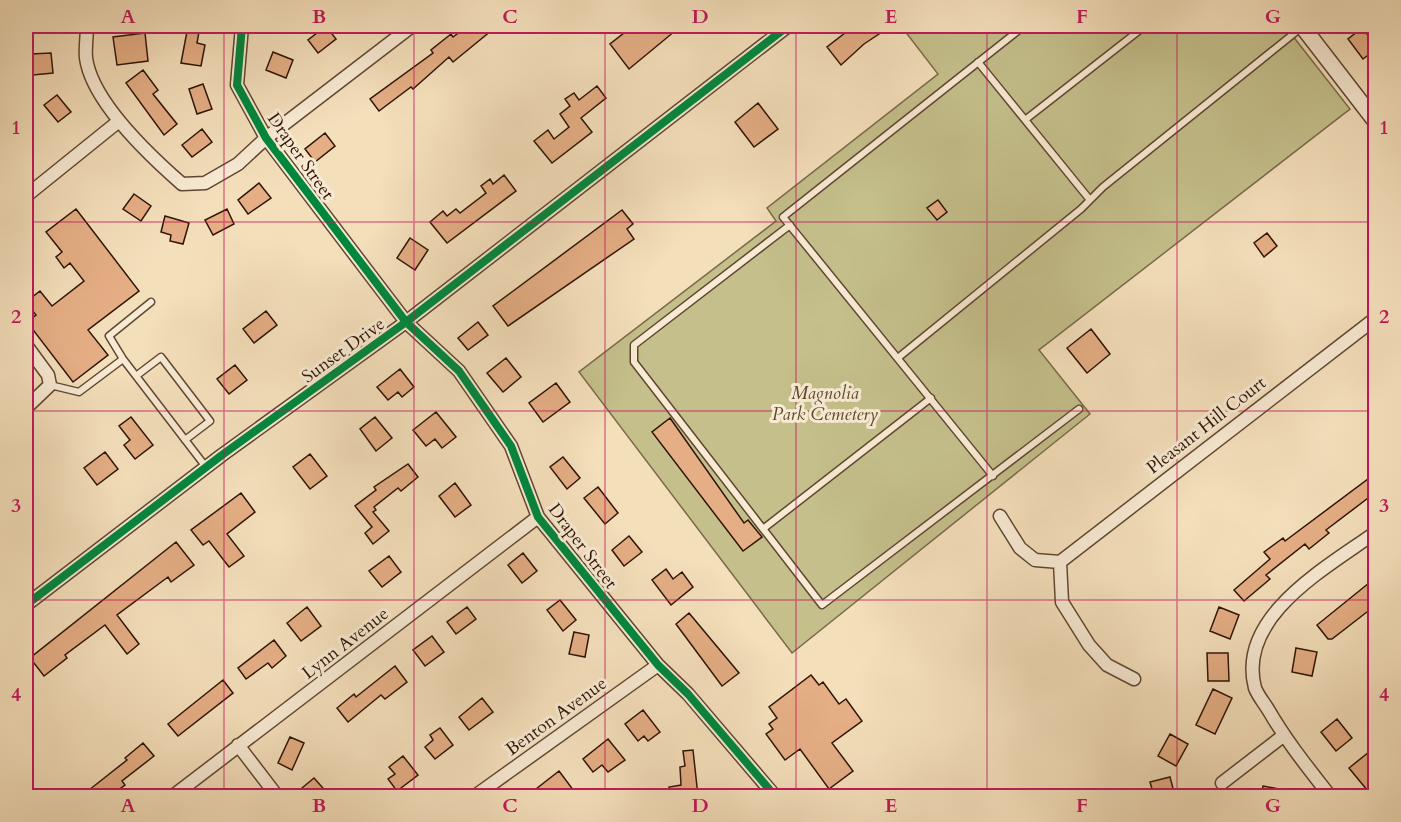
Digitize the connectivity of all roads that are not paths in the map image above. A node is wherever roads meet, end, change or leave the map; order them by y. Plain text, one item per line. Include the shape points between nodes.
1 (87, 26) edge
2 (242, 26) edge
3 (412, 26) edge
4 (788, 26) edge
5 (1024, 26) edge
6 (1145, 26) edge
7 (1303, 26) edge
8 (978, 62) junction
9 (1025, 120) junction
10 (119, 121) junction
11 (1376, 122) edge
12 (266, 138) junction
13 (26, 195) edge
14 (1090, 200) junction
15 (790, 225) junction
16 (151, 302) dead end
17 (1376, 318) edge
18 (406, 322) junction
19 (26, 345) edge
20 (899, 357) junction
21 (123, 359) junction
22 (136, 376) junction
23 (50, 384) junction
24 (931, 398) junction
25 (26, 408) edge
26 (1079, 409) dead end
27 (185, 440) junction
28 (207, 467) junction
29 (993, 476) junction
30 (1000, 516) dead end
31 (538, 517) junction
32 (763, 529) junction
33 (1376, 532) edge
34 (1060, 562) junction
35 (26, 605) edge
36 (658, 665) junction
37 (1134, 680) dead end
38 (1283, 736) junction
39 (238, 745) junction
40 (1222, 783) dead end
41 (172, 796) edge
42 (277, 796) edge
43 (475, 796) edge
44 (775, 796) edge
45 (1330, 796) edge

1 - 10 street via 86,59
2 - 12 street, Draper Street via 237,85
3 - 12 street
4 - 18 street, Sunset Drive
5 - 8 lane
6 - 9 lane
7 - 11 street
7 - 14 lane
8 - 9 lane
8 - 15 lane via 783,217
9 - 14 lane
10 - 12 street via 153,160 182,184 205,183 238,164
10 - 13 street
12 - 18 street, Draper Street
14 - 20 lane
15 - 20 lane
15 - 32 lane via 634,345 633,353 634,362
16 - 21 lane via 109,336
17 - 34 street, Pleasant Hill Court
18 - 28 street, Sunset Drive
18 - 31 street, Draper Street via 459,371 511,446
19 - 23 street via 48,375
20 - 24 lane
21 - 22 lane
21 - 23 lane via 79,392
22 - 27 lane
22 - 27 lane via 161,357 210,421
23 - 25 street
24 - 29 lane
24 - 32 lane
26 - 29 lane
27 - 28 lane
28 - 35 street, Sunset Drive
29 - 32 lane via 822,605
30 - 34 street via 1020,548 1035,560
31 - 36 street, Draper Street
31 - 39 street, Lynn Avenue
33 - 38 street via 1290,595 1265,626 1256,645 1256,689
34 - 37 street via 1062,602 1089,645 1107,665
36 - 43 street, Benton Avenue
36 - 44 street, Draper Street via 688,694
38 - 40 street
38 - 45 street
39 - 41 street, Lynn Avenue
39 - 42 street

